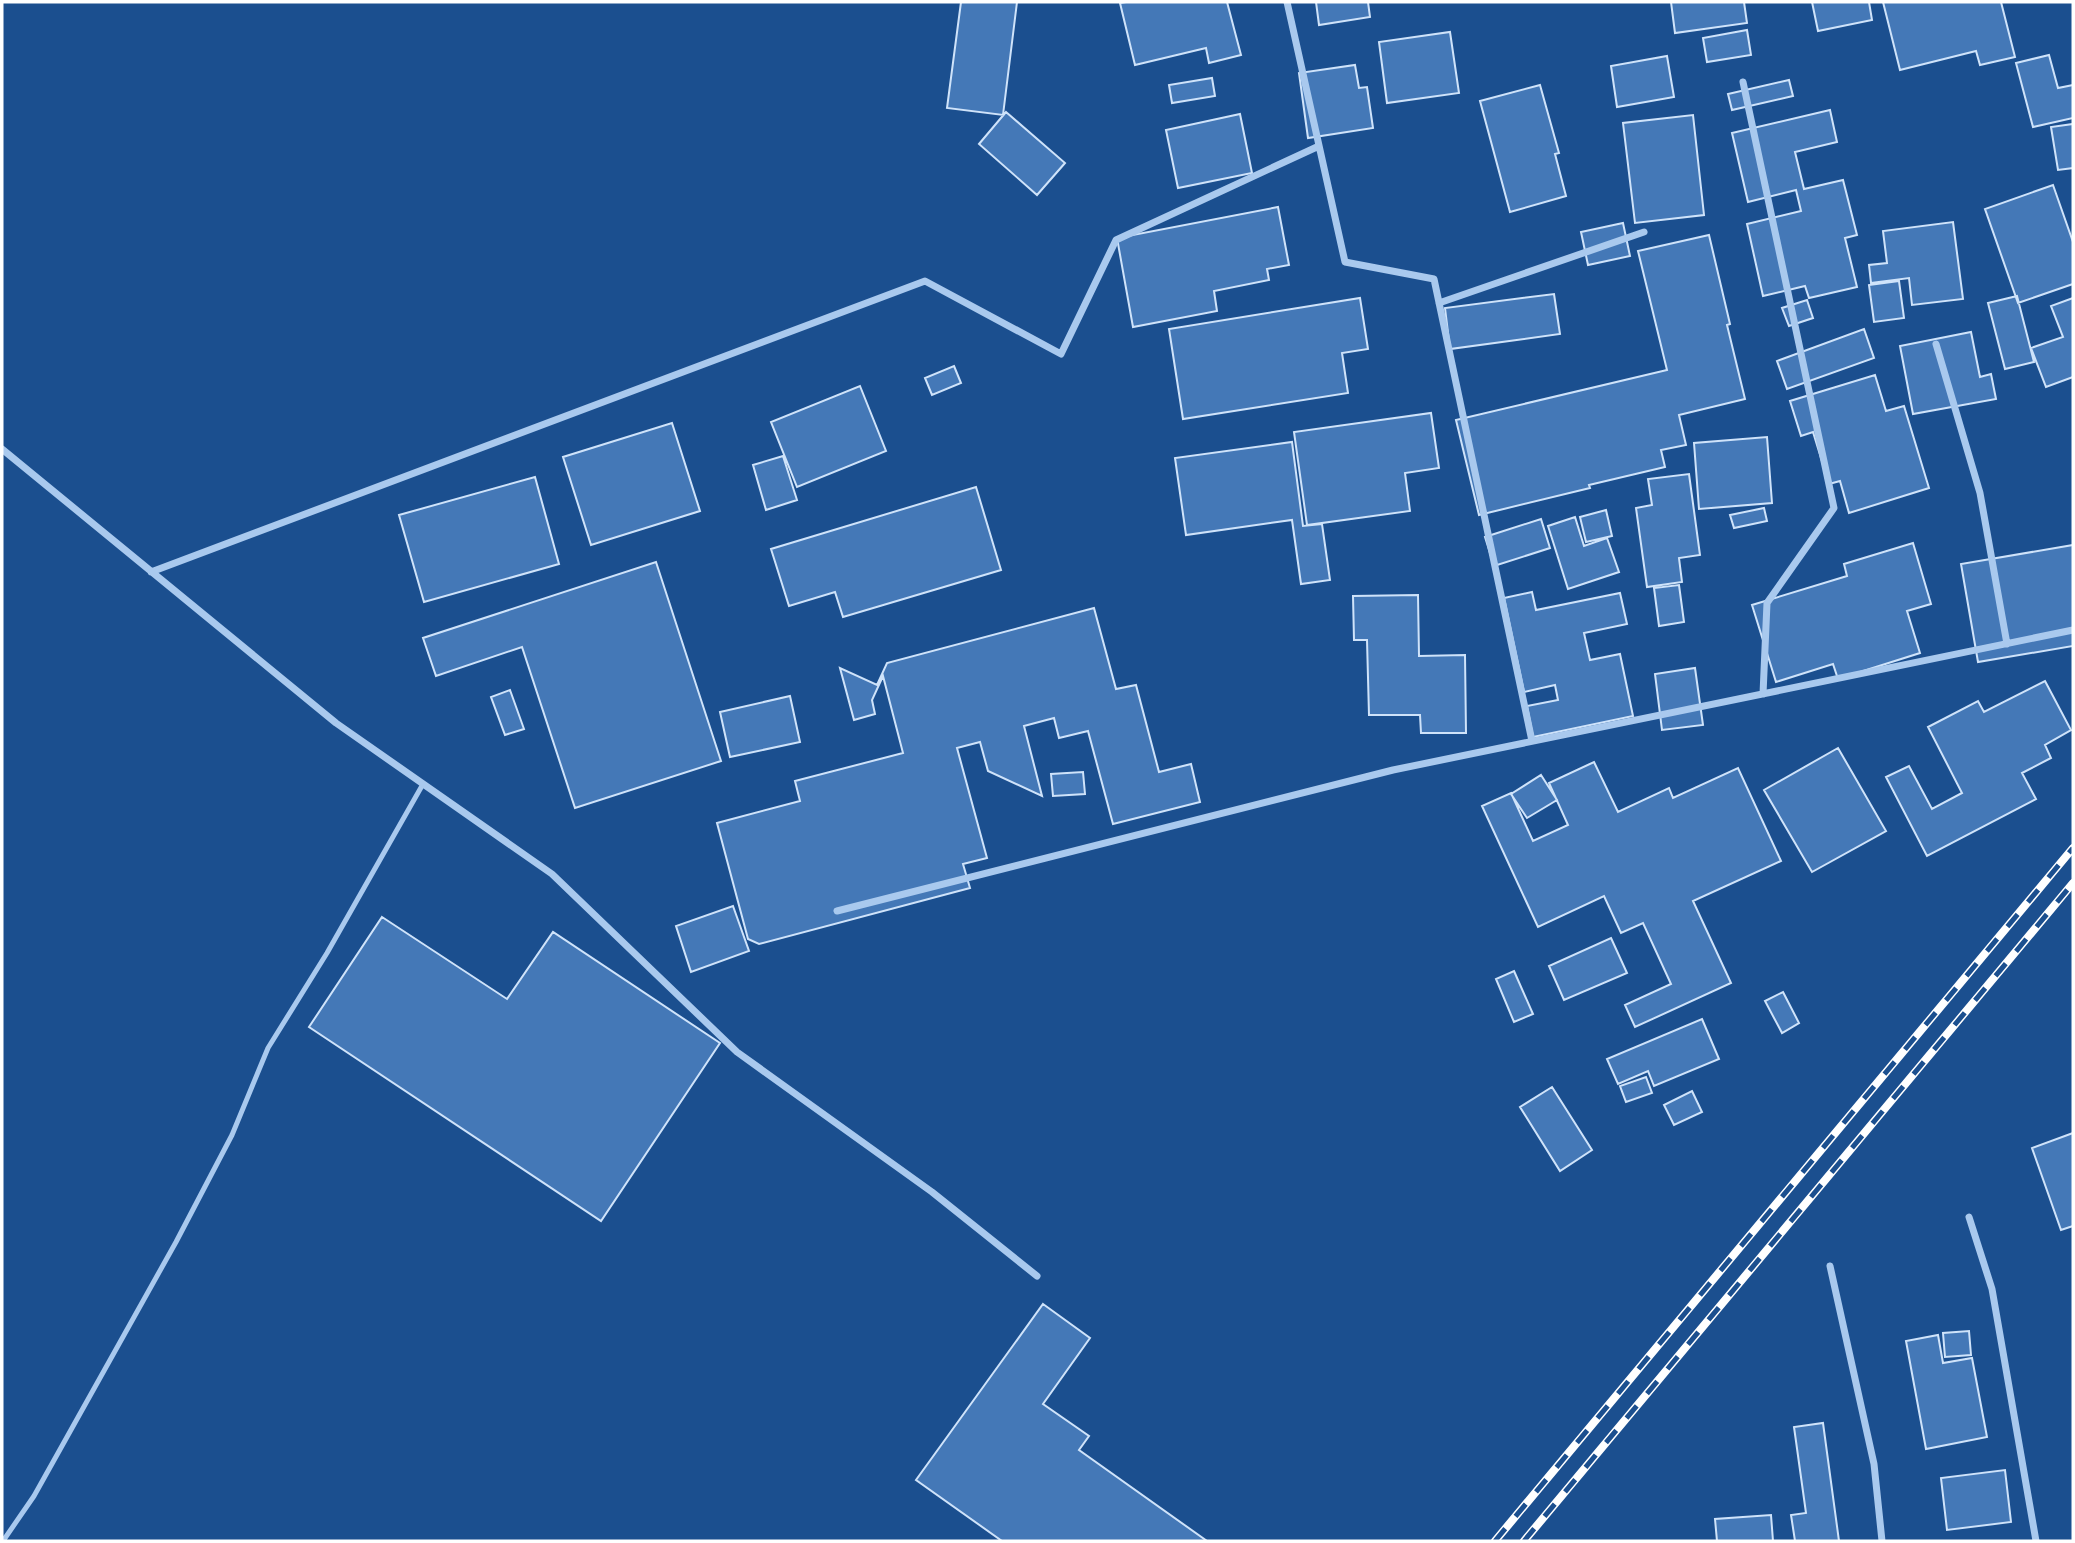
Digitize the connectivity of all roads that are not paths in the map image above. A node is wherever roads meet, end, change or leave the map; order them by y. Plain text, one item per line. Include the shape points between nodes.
1 (1287, 2) edge
2 (1743, 82) dead end
3 (1319, 146) junction
4 (1644, 232) dead end
5 (1439, 303) junction
6 (1936, 344) dead end
7 (2, 449) edge
8 (150, 572) junction
9 (2073, 630) edge
10 (2007, 644) junction
11 (1763, 694) junction
12 (1532, 741) junction
13 (423, 784) junction
14 (837, 911) dead end
15 (1969, 1217) dead end
16 (1830, 1266) dead end
17 (1037, 1276) dead end
18 (4, 1541) edge
19 (1881, 1541) edge
20 (2036, 1541) edge

1 - 3 street
2 - 11 street via 1834,508 1767,603
3 - 5 street via 1345,262 1434,279
3 - 8 street via 1116,240 1061,354 925,281
4 - 5 street
5 - 12 street
6 - 10 street via 1980,494
7 - 8 street
8 - 13 street via 336,723
9 - 10 street
10 - 11 street
11 - 12 street
12 - 14 street via 1393,770
13 - 17 street via 552,874 737,1052 932,1192
13 - 18 lane via 268,1048 232,1135 176,1242 34,1496
15 - 20 street via 1992,1289
16 - 19 street via 1874,1464

